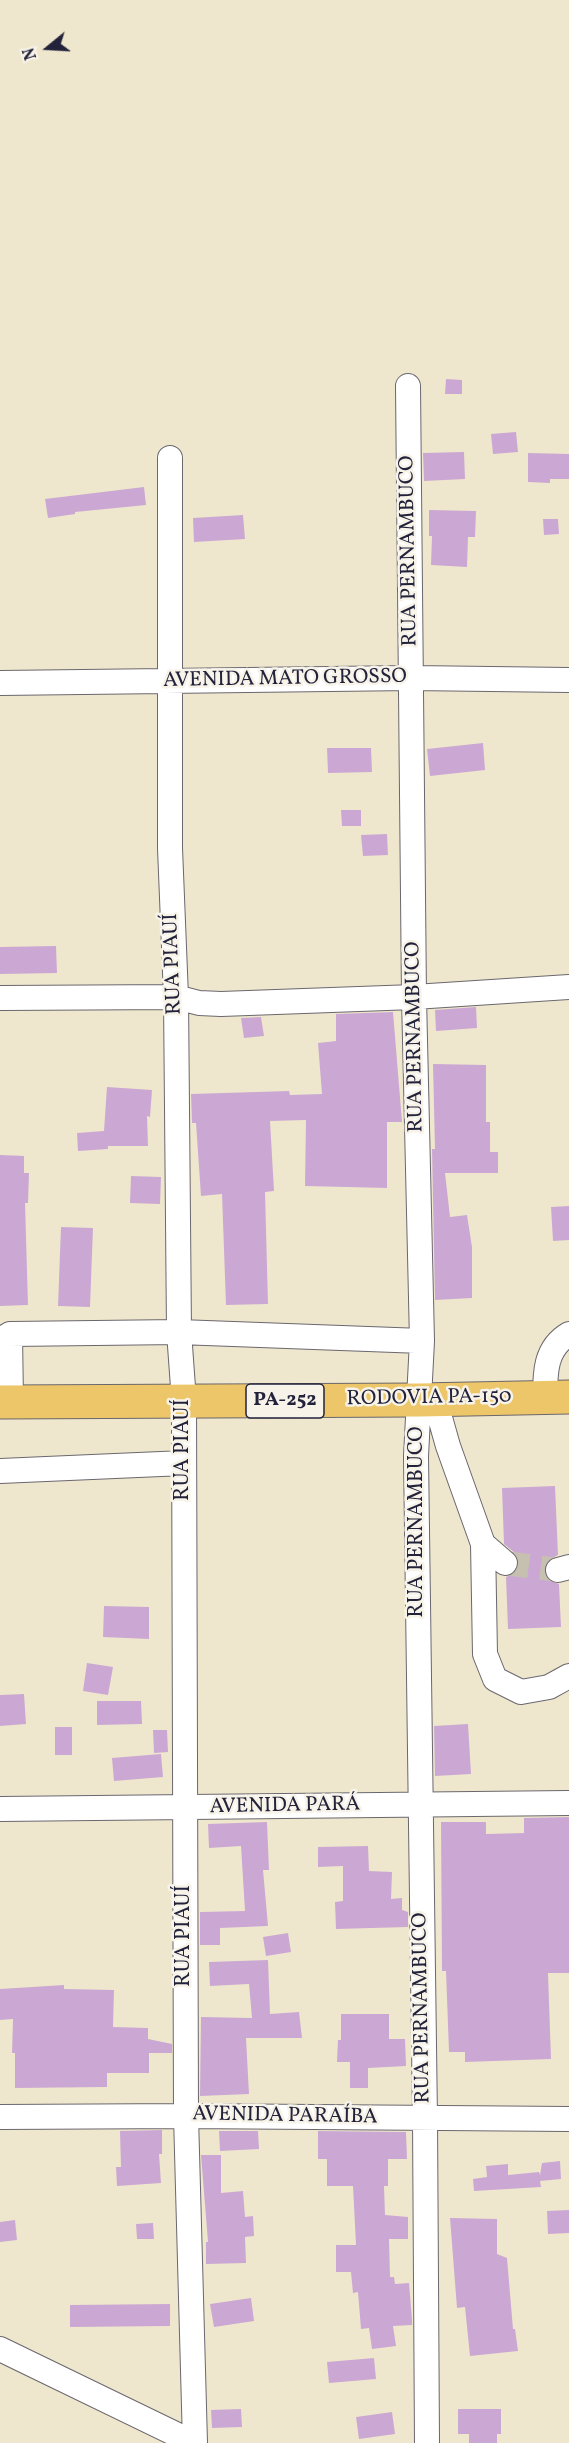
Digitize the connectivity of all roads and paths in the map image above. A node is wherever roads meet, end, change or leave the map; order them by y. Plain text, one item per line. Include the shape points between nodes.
1 (408, 386) dead end
2 (170, 458) dead end
3 (412, 678) junction
4 (569, 680) edge
5 (171, 682) junction
6 (0, 683) edge
7 (569, 987) edge
8 (176, 997) junction
9 (414, 997) junction
10 (0, 999) edge
11 (179, 1332) junction
12 (569, 1334) edge
13 (5, 1337) edge
14 (422, 1341) junction
15 (557, 1398) edge
16 (427, 1400) junction
17 (184, 1401) junction
18 (6, 1402) edge
19 (184, 1463) junction
20 (0, 1471) edge
21 (483, 1544) junction
22 (505, 1563) tunnel mouth
23 (569, 1676) edge
24 (569, 1803) edge
25 (420, 1805) junction
26 (184, 1808) junction
27 (0, 1809) edge
28 (186, 2116) junction
29 (0, 2117) edge
30 (425, 2119) junction
31 (569, 2120) edge
32 (0, 2349) edge
33 (195, 2443) edge
34 (427, 2443) edge

1 - 3 street, RUA PERNAMBUCO
2 - 5 street, RUA PIAUÍ
3 - 4 street, AVENIDA MATO GROSSO
3 - 5 street, AVENIDA MATO GROSSO
3 - 9 street, RUA PERNAMBUCO
5 - 6 street, AVENIDA MATO GROSSO
5 - 8 street, RUA PIAUÍ via 170,848
7 - 9 street
8 - 9 street via 221,1004
8 - 10 street
8 - 11 street, RUA PIAUÍ
9 - 14 street, RUA PERNAMBUCO
11 - 13 street
11 - 14 street
11 - 17 street, RUA PIAUÍ
12 - 15 street via 554,1347 545,1373
13 - 18 street
14 - 16 street, RUA PERNAMBUCO
15 - 16 highway, RODOVIA PA-150 / PA-252
16 - 17 highway, RODOVIA PA-150 / PA-252
16 - 21 street
16 - 25 street, RUA PERNAMBUCO via 416,1456
17 - 18 highway, RODOVIA PA-150 / PA-252
17 - 19 street, RUA PIAUÍ
19 - 20 street
19 - 26 street, RUA PIAUÍ
21 - 22 street
21 - 23 street via 485,1654 495,1679 521,1692 549,1687
24 - 25 street, AVENIDA PARÁ
25 - 26 street, AVENIDA PARÁ
25 - 30 street, RUA PERNAMBUCO
26 - 27 street, AVENIDA PARÁ
26 - 28 street, RUA PIAUÍ
28 - 29 street, AVENIDA PARAÍBA
28 - 30 street, AVENIDA PARAÍBA
28 - 33 street, RUA PIAUÍ
30 - 31 street, AVENIDA PARAÍBA
30 - 34 street, RUA PERNAMBUCO
32 - 33 street

